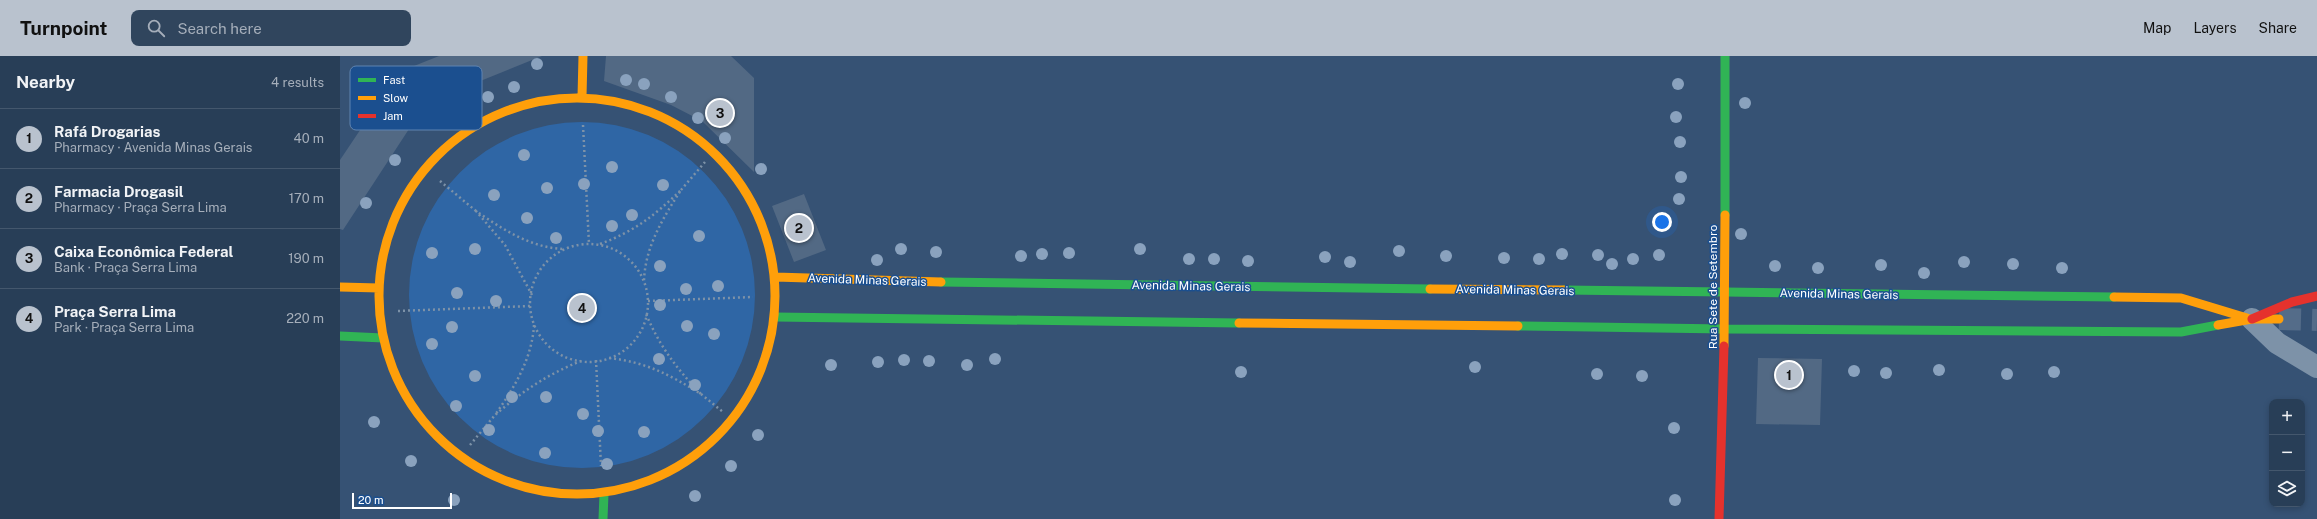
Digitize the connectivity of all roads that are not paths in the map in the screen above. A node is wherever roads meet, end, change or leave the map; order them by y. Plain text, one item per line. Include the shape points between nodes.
1 (583, 56) edge
2 (1726, 56) edge
3 (582, 97) junction
4 (482, 122) edge
5 (471, 130) edge
6 (775, 277) junction
7 (340, 287) edge
8 (379, 288) junction
9 (1725, 292) junction
10 (2317, 296) edge
11 (775, 317) junction
12 (2252, 319) junction
13 (2279, 319) tunnel mouth
14 (1725, 329) junction
15 (340, 336) edge
16 (383, 338) junction
17 (2317, 367) edge
18 (604, 494) junction
19 (602, 519) edge
20 (1719, 519) edge

1 - 3 main road
2 - 9 main road, Rua Sete de Setembro
3 - 4 main road via 531,103
3 - 6 main road via 636,106 685,128 727,164 757,210
5 - 8 main road via 442,151 406,197 388,237
6 - 9 main road, Avenida Minas Gerais via 988,284
6 - 11 main road
7 - 8 main road
8 - 16 main road
9 - 12 main road, Avenida Minas Gerais via 2181,298
9 - 14 main road, Rua Sete de Setembro
10 - 12 main road via 2292,302
11 - 14 main road
11 - 18 main road via 757,380 720,435 667,474
12 - 13 main road
12 - 14 main road via 2181,332
12 - 17 street, Avenida Minas Gerais via 2277,343
14 - 20 main road, Rua Sete de Setembro
15 - 16 main road
16 - 18 main road via 403,394 439,441 488,475 530,489 544,493
18 - 19 main road

